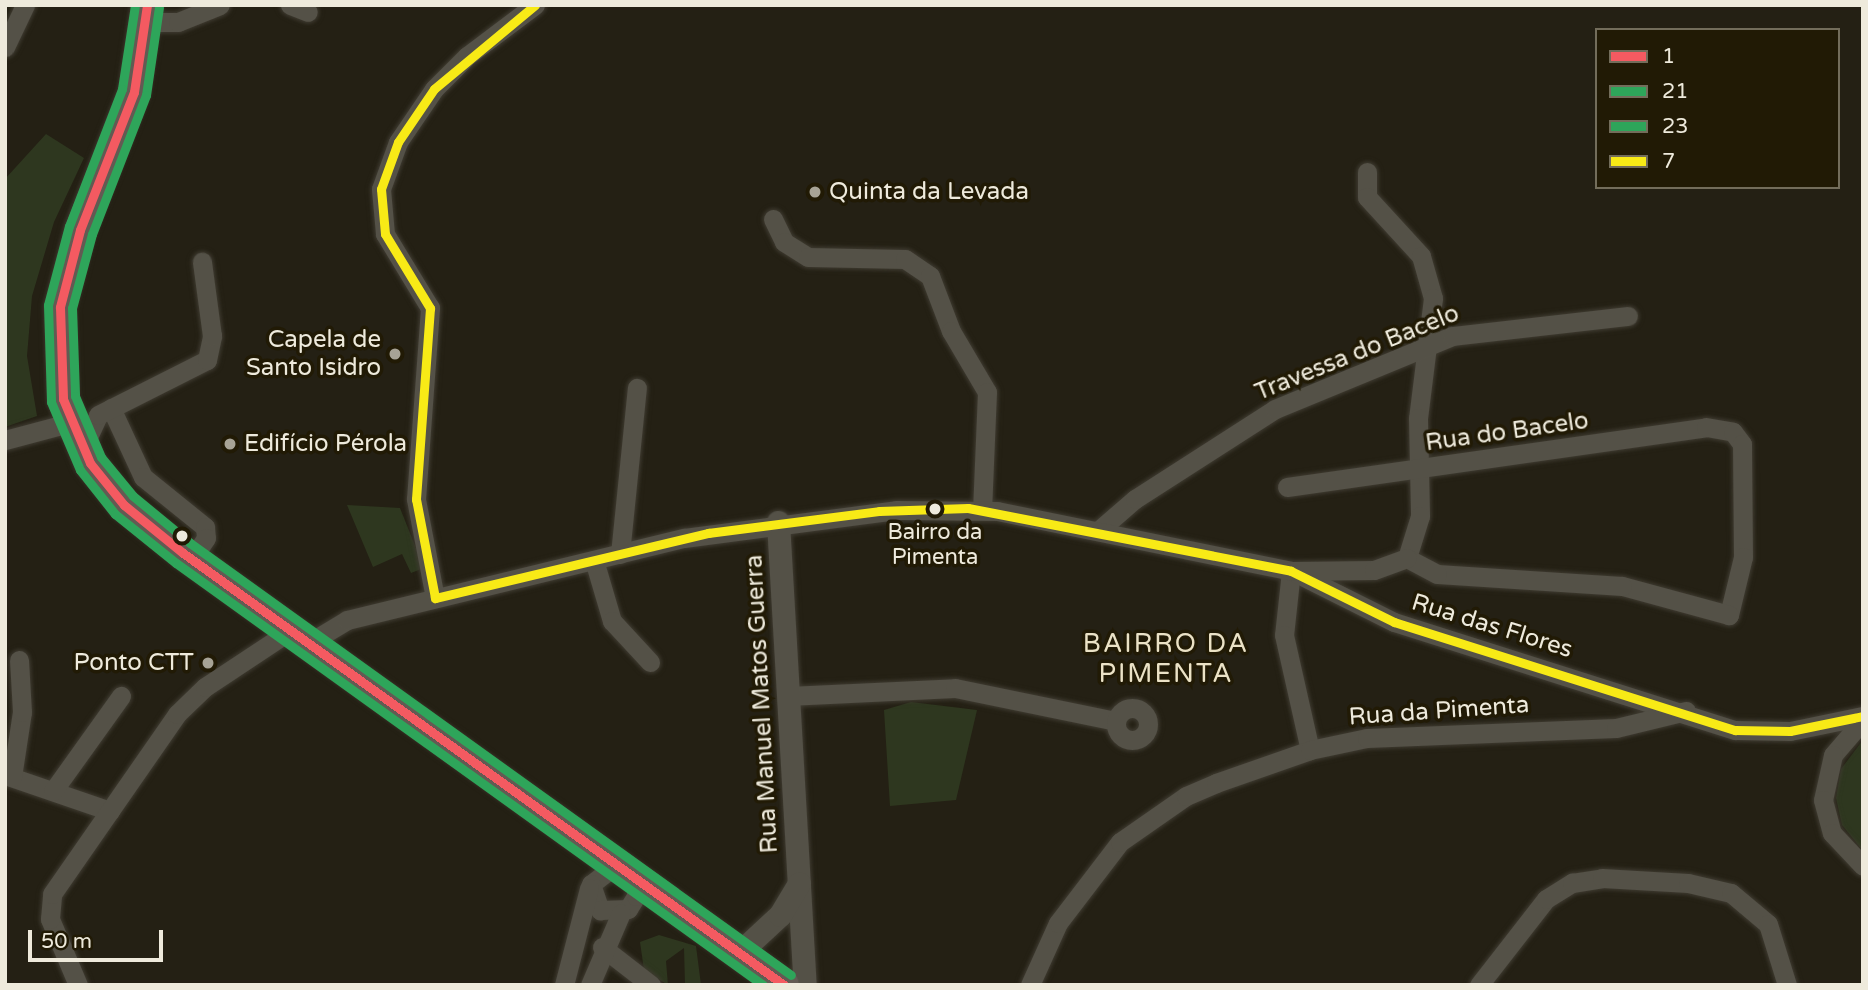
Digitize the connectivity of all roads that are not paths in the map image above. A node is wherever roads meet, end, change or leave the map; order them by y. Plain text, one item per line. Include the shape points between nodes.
1 (25, 5) edge
2 (220, 5) edge
3 (535, 5) edge
4 (147, 14) edge
5 (5, 47) edge
6 (1367, 172) dead end
7 (773, 219) dead end
8 (202, 262) dead end
9 (1628, 316) dead end
10 (1430, 346) junction
11 (637, 388) dead end
12 (106, 410) junction
13 (72, 424) junction
14 (5, 440) edge
15 (1420, 470) junction
16 (1287, 487) dead end
17 (982, 510) junction
18 (778, 523) junction
19 (1098, 531) junction
20 (620, 554) junction
21 (1407, 558) junction
22 (192, 559) junction
23 (594, 560) junction
24 (1291, 571) junction
25 (435, 598) junction
26 (300, 636) junction
27 (19, 660) dead end
28 (650, 662) dead end
29 (121, 696) dead end
30 (788, 696) junction
31 (1686, 711) junction
32 (1863, 718) edge
33 (1116, 721) dead end
34 (1310, 750) junction
35 (9, 776) edge
36 (53, 792) junction
37 (110, 811) junction
38 (1863, 866) edge
39 (619, 883) junction
40 (799, 883) junction
41 (602, 947) junction
42 (740, 952) junction
43 (78, 985) edge
44 (564, 985) edge
45 (590, 985) edge
46 (651, 985) edge
47 (784, 985) edge
48 (805, 985) edge
49 (1030, 985) edge
50 (1479, 985) edge
51 (1787, 985) edge

1 - 5 street
2 - 4 street via 178,22
3 - 25 street via 467,56 434,89 398,142 380,189 385,234 430,309 416,499
4 - 13 main road via 134,92 61,295
6 - 10 street via 1367,197 1412,243 1427,268 1433,298
7 - 17 street via 784,242 808,257 905,259 930,276 951,331 987,392
8 - 12 street via 212,336 206,360
9 - 10 street, Travessa do Bacelo via 1474,330
10 - 15 street via 1419,399
10 - 19 street, Travessa do Bacelo via 1275,410 1135,499
11 - 20 street
12 - 13 street
12 - 13 street
12 - 22 street via 143,477 205,527 206,538
13 - 14 street
13 - 22 main road via 124,505
15 - 16 street, Rua do Bacelo
15 - 21 street via 1419,522
15 - 21 street, Rua do Bacelo via 1706,427 1733,432 1744,453 1743,557 1734,609 1725,616 1622,586 1448,575
17 - 18 street via 896,510
17 - 19 street
18 - 20 street
18 - 30 street, Rua Manuel Matos Guerra
19 - 24 street
20 - 23 street
21 - 24 street via 1374,570
22 - 26 main road
23 - 25 street
23 - 28 street via 612,621
24 - 31 street, Rua das Flores via 1394,622
24 - 34 street via 1285,639
25 - 26 street
26 - 37 street via 187,704
26 - 39 main road
27 - 35 street via 22,712
29 - 36 street
30 - 33 street via 946,687
30 - 40 street, Rua Manuel Matos Guerra
31 - 32 street via 1753,733
31 - 34 street, Rua da Pimenta via 1629,727 1413,733
32 - 38 street via 1833,755 1823,800 1832,833
34 - 49 street, Rua da Pimenta via 1186,796 1120,842 1058,923
35 - 36 street
36 - 37 street
37 - 43 street via 49,901
39 - 41 street
39 - 42 main road
39 - 44 street
40 - 42 street, Rua Manuel Matos Guerra via 780,915
40 - 48 street, Rua Manuel Matos Guerra
41 - 45 street
41 - 46 street
42 - 47 main road
50 - 51 street via 1546,899 1572,883 1602,878 1688,883 1731,893 1768,924

